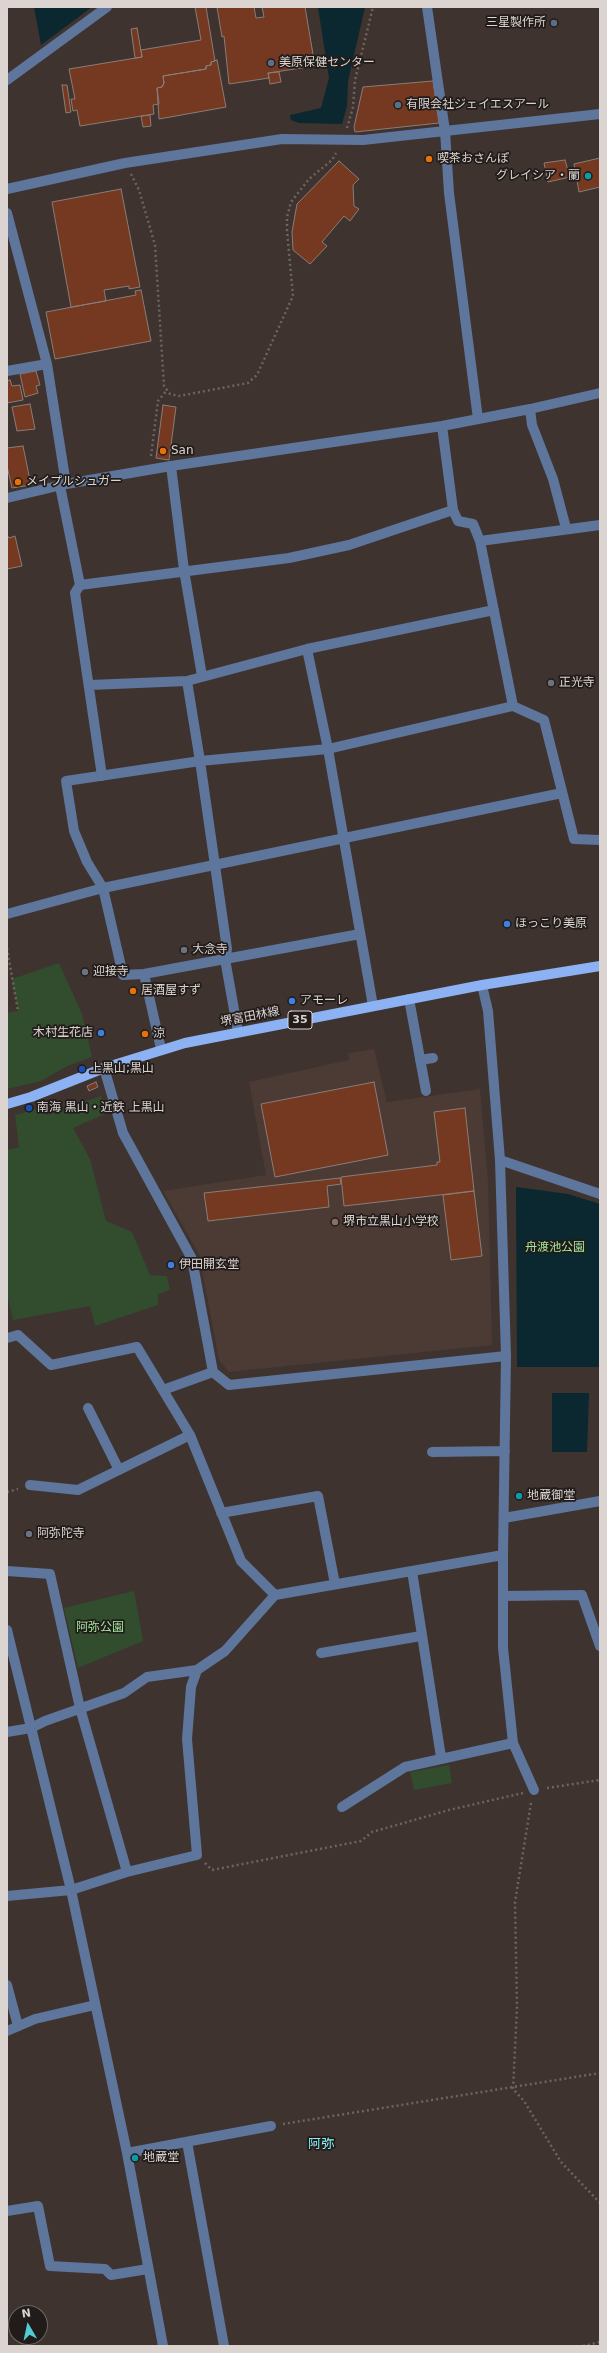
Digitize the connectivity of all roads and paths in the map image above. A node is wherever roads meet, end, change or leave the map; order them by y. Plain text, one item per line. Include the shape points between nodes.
1 (107, 7) edge
2 (373, 7) edge
3 (427, 7) edge
4 (7, 80) edge
5 (600, 114) edge
6 (444, 131) junction
7 (341, 141) junction
8 (126, 163) junction
9 (7, 189) edge
10 (7, 213) edge
11 (46, 364) junction
12 (7, 371) edge
13 (167, 390) junction
14 (600, 393) edge
15 (530, 409) junction
16 (478, 419) junction
17 (442, 426) junction
18 (171, 466) junction
19 (149, 470) junction
20 (63, 485) junction
21 (7, 498) edge
22 (453, 510) junction
23 (600, 525) edge
24 (566, 528) junction
25 (480, 541) junction
26 (184, 570) junction
27 (80, 584) junction
28 (494, 610) junction
29 (307, 649) junction
30 (202, 676) junction
31 (187, 680) junction
32 (90, 685) junction
33 (513, 706) junction
34 (328, 749) junction
35 (200, 761) junction
36 (102, 776) junction
37 (562, 793) junction
38 (343, 839) junction
39 (600, 840) edge
40 (214, 864) junction
41 (104, 888) junction
42 (7, 914) edge
43 (360, 934) junction
44 (7, 948) edge
45 (225, 959) junction
46 (600, 966) edge
47 (144, 974) junction
48 (482, 985) junction
49 (409, 999) junction
50 (372, 1006) junction
51 (18, 1011) dead end
52 (238, 1032) junction
53 (161, 1049) junction
54 (432, 1058) dead end
55 (420, 1060) junction
56 (104, 1068) junction
57 (426, 1092) dead end
58 (7, 1104) edge
59 (500, 1160) junction
60 (600, 1194) edge
61 (7, 1338) edge
62 (506, 1356) junction
63 (213, 1372) junction
64 (163, 1390) junction
65 (88, 1408) dead end
66 (190, 1435) junction
67 (505, 1451) junction
68 (432, 1452) dead end
69 (119, 1470) junction
70 (30, 1485) dead end
71 (600, 1501) edge
72 (221, 1513) junction
73 (504, 1518) junction
74 (503, 1555) junction
75 (7, 1571) edge
76 (412, 1571) junction
77 (335, 1584) junction
78 (275, 1594) junction
79 (503, 1596) junction
80 (7, 1630) edge
81 (421, 1636) junction
82 (600, 1646) edge
83 (321, 1653) dead end
84 (197, 1670) junction
85 (80, 1708) junction
86 (31, 1728) junction
87 (7, 1732) edge
88 (513, 1743) junction
89 (441, 1758) junction
90 (600, 1780) edge
91 (534, 1790) junction
92 (342, 1807) dead end
93 (197, 1855) junction
94 (127, 1872) junction
95 (71, 1890) junction
96 (7, 1896) edge
97 (7, 1985) edge
98 (95, 2004) junction
99 (18, 2026) junction
100 (7, 2031) edge
101 (600, 2073) edge
102 (513, 2088) junction
103 (271, 2126) joint
104 (187, 2142) junction
105 (127, 2153) junction
106 (600, 2203) edge
107 (7, 2211) edge
108 (148, 2269) junction
109 (600, 2342) edge
110 (163, 2346) edge
111 (224, 2346) edge
112 (583, 2346) edge

1 - 4 street
2 - 7 path via 355,80 353,107 347,131
3 - 6 street
5 - 6 street
6 - 7 street
6 - 16 street via 449,193
7 - 8 street via 282,138
7 - 13 path via 332,160 309,179 291,202 287,231 293,296 257,375 248,383 179,396 170,394
8 - 9 street
8 - 13 path via 139,190 155,245 164,386
10 - 11 street
11 - 12 street
11 - 20 street
13 - 19 path via 158,401
14 - 15 street
15 - 16 street
15 - 24 street via 532,425 553,479
16 - 17 street
17 - 18 street
17 - 22 street
18 - 19 street
18 - 26 street
19 - 20 street
20 - 21 street
20 - 27 street
22 - 25 street via 458,522 473,524
22 - 26 street via 342,547 289,558
23 - 24 street
24 - 25 street
25 - 28 street
26 - 27 street
26 - 30 street
27 - 32 street via 76,593
28 - 29 street
28 - 33 street
29 - 30 street
29 - 34 street
30 - 31 street
31 - 32 street
31 - 35 street
32 - 36 street
33 - 34 street
33 - 37 street via 544,720
34 - 35 street
34 - 38 street
35 - 36 street
35 - 40 street
36 - 41 street via 66,781 74,831 87,862
37 - 38 street
37 - 39 street via 574,839
38 - 40 street
38 - 43 street
40 - 41 street
40 - 45 street via 227,949
41 - 42 street
41 - 47 street via 123,975
43 - 45 street
43 - 50 street
44 - 51 path
45 - 47 street
45 - 52 street
46 - 48 main road, 堺富田林線 / 35
47 - 53 street
48 - 49 main road, 堺富田林線 / 35
48 - 59 street via 488,1011
49 - 50 main road, 堺富田林線 / 35
49 - 55 street
50 - 52 main road, 堺富田林線 / 35
52 - 53 main road, 堺富田林線 / 35
53 - 56 main road, 堺富田林線 / 35
54 - 55 street
55 - 57 street
56 - 58 main road, 堺富田林線 / 35
56 - 63 street via 123,1133 192,1259
59 - 60 street
59 - 62 street
61 - 64 street via 18,1335 51,1365 137,1347
62 - 63 street via 229,1385
62 - 67 street
63 - 64 street
64 - 66 street
65 - 69 street
66 - 69 street
66 - 72 street
67 - 68 street
67 - 73 street
69 - 70 street via 78,1490
71 - 73 street
72 - 77 street via 318,1496
72 - 78 street via 240,1561
73 - 74 street
74 - 76 street
74 - 79 street
75 - 85 street via 50,1574
76 - 77 street
76 - 81 street
77 - 78 street
78 - 84 street via 226,1651
79 - 82 street via 582,1595
79 - 88 street via 504,1648
80 - 86 street
81 - 83 street
81 - 89 street
84 - 85 street via 147,1677 124,1693
84 - 93 street via 191,1687 187,1739
85 - 86 street
85 - 94 street
86 - 87 street
86 - 95 street
88 - 89 street
88 - 91 street
89 - 92 street via 405,1767
90 - 91 path
91 - 93 path via 372,1832 360,1841 292,1855 212,1870
91 - 102 path via 515,1902 517,2008
93 - 94 street
94 - 95 street
95 - 96 street
95 - 98 street
97 - 99 street
98 - 99 street via 35,2019
98 - 105 street
99 - 100 street
101 - 102 path
102 - 103 path via 466,2093
102 - 106 path via 562,2162
103 - 104 street
104 - 105 street
104 - 111 street
105 - 108 street
107 - 108 street via 38,2206 50,2266 105,2269 110,2275
108 - 110 street
109 - 112 path

